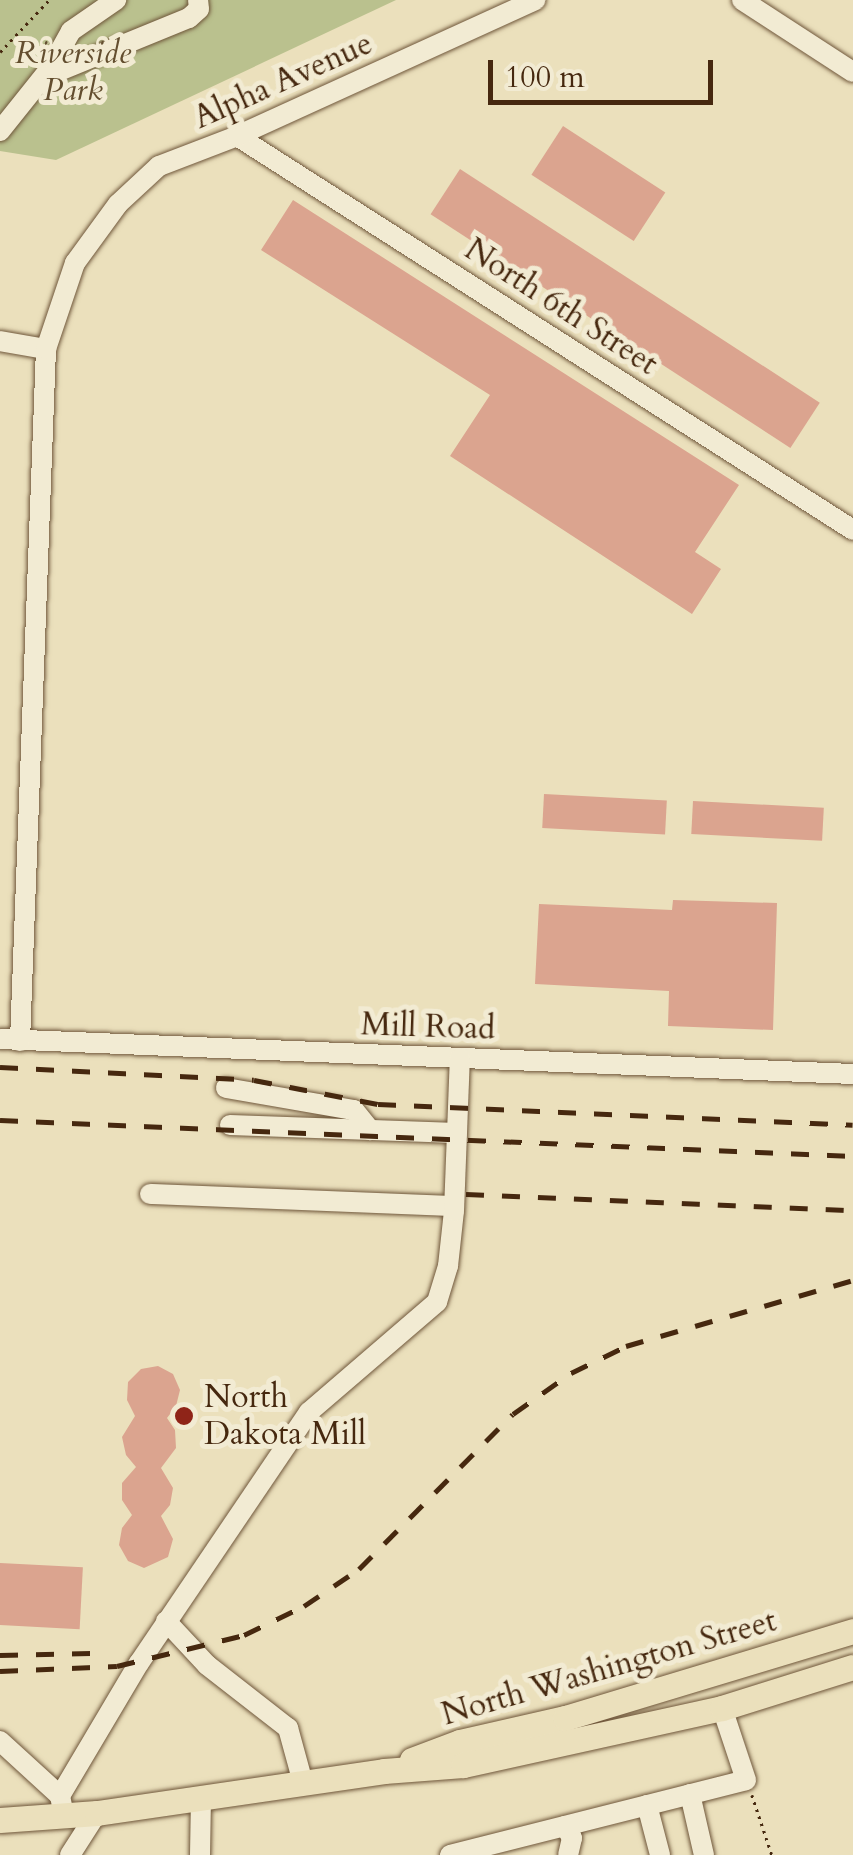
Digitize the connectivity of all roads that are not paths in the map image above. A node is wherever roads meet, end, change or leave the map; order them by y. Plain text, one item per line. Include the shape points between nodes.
1 (116, 0) edge
2 (198, 0) edge
3 (536, 0) edge
4 (742, 0) edge
5 (51, 67) junction
6 (853, 72) edge
7 (0, 131) edge
8 (238, 136) junction
9 (0, 340) edge
10 (46, 348) junction
11 (853, 530) edge
12 (10, 1040) edge
13 (460, 1058) junction
14 (853, 1074) edge
15 (226, 1088) dead end
16 (230, 1125) dead end
17 (370, 1130) junction
18 (457, 1133) junction
19 (150, 1194) dead end
20 (454, 1206) junction
21 (166, 1621) junction
22 (853, 1631) edge
23 (853, 1667) edge
24 (722, 1708) junction
25 (0, 1742) edge
26 (384, 1771) junction
27 (303, 1783) junction
28 (690, 1794) junction
29 (201, 1798) junction
30 (647, 1805) junction
31 (62, 1806) junction
32 (97, 1813) junction
33 (0, 1820) edge
34 (564, 1826) junction
35 (70, 1855) edge
36 (200, 1855) edge
37 (450, 1855) edge
38 (568, 1855) edge
39 (660, 1855) edge
40 (704, 1855) edge

1 - 5 street via 72,31
2 - 5 street via 190,18 59,71
3 - 8 street, Alpha Avenue
4 - 6 street
5 - 7 street
8 - 10 street, Alpha Avenue via 159,166 118,204 75,262
8 - 11 street, North 6th Street
9 - 10 street
10 - 12 street, Alpha Avenue
12 - 13 street, Mill Road
13 - 14 street, Mill Road
13 - 18 street
15 - 17 street via 354,1110
16 - 17 street
17 - 18 street
18 - 20 street
19 - 20 street
20 - 21 street via 437,1302 309,1412
21 - 27 street via 207,1665 288,1728
21 - 31 street
22 - 26 main road, North Washington Street via 565,1718 460,1742
23 - 24 main road, North Washington Street
24 - 26 main road, North Washington Street via 463,1764
24 - 28 street via 746,1780
25 - 31 street
26 - 27 main road, North Washington Street
27 - 29 main road, North Washington Street
28 - 30 street
28 - 40 street
29 - 32 main road, North Washington Street
29 - 36 street
30 - 34 street
30 - 39 street
31 - 32 main road, North Washington Street
31 - 33 main road, North Washington Street
32 - 35 street
34 - 37 street
34 - 38 street via 572,1838

